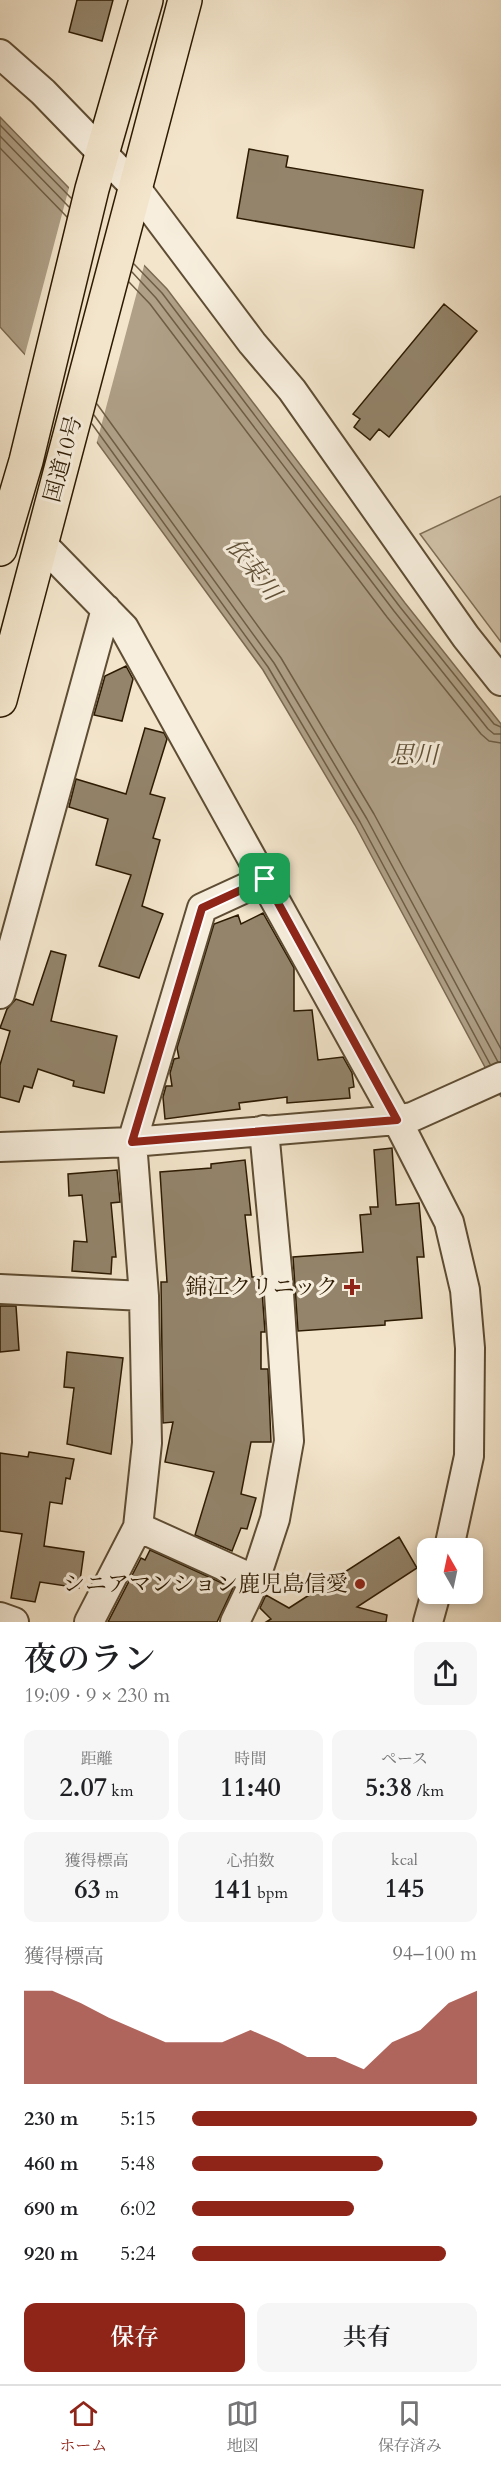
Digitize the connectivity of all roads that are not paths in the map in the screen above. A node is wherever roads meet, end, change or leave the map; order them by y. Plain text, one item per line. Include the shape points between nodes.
1 (146, 0) edge
2 (185, 0) edge
3 (0, 54) edge
4 (102, 151) junction
5 (135, 187) junction
6 (7, 489) edge
7 (42, 544) junction
8 (0, 549) edge
9 (106, 609) junction
10 (501, 681) edge
11 (0, 700) edge
12 (265, 879) junction
13 (0, 994) edge
14 (501, 1077) edge
15 (405, 1119) junction
16 (264, 1130) junction
17 (132, 1142) junction
18 (0, 1147) edge
19 (0, 1289) edge
20 (144, 1296) junction
21 (138, 1527) junction
22 (451, 1538) edge
23 (255, 1580) junction
24 (433, 1604) edge
25 (0, 1617) edge
26 (14, 1622) edge
27 (89, 1622) edge
28 (235, 1622) edge
29 (428, 1622) edge

1 - 4 highway
2 - 5 highway
3 - 4 street
4 - 5 street
4 - 6 highway, 国道10号 via 26,461
5 - 7 highway, 国道10号
5 - 10 street via 292,390
6 - 8 highway, 国道10号
7 - 9 street
7 - 11 highway, 国道10号
9 - 12 street via 124,628
9 - 13 street
12 - 15 street
12 - 17 street via 202,908
14 - 15 street
15 - 16 street
15 - 22 street via 448,1222 465,1290 470,1348 469,1456
16 - 17 street
16 - 23 street via 289,1441 275,1519
17 - 18 street
17 - 20 street
19 - 20 street
20 - 21 street via 147,1443
21 - 23 street
21 - 27 street
23 - 28 street
24 - 29 street
25 - 26 street

